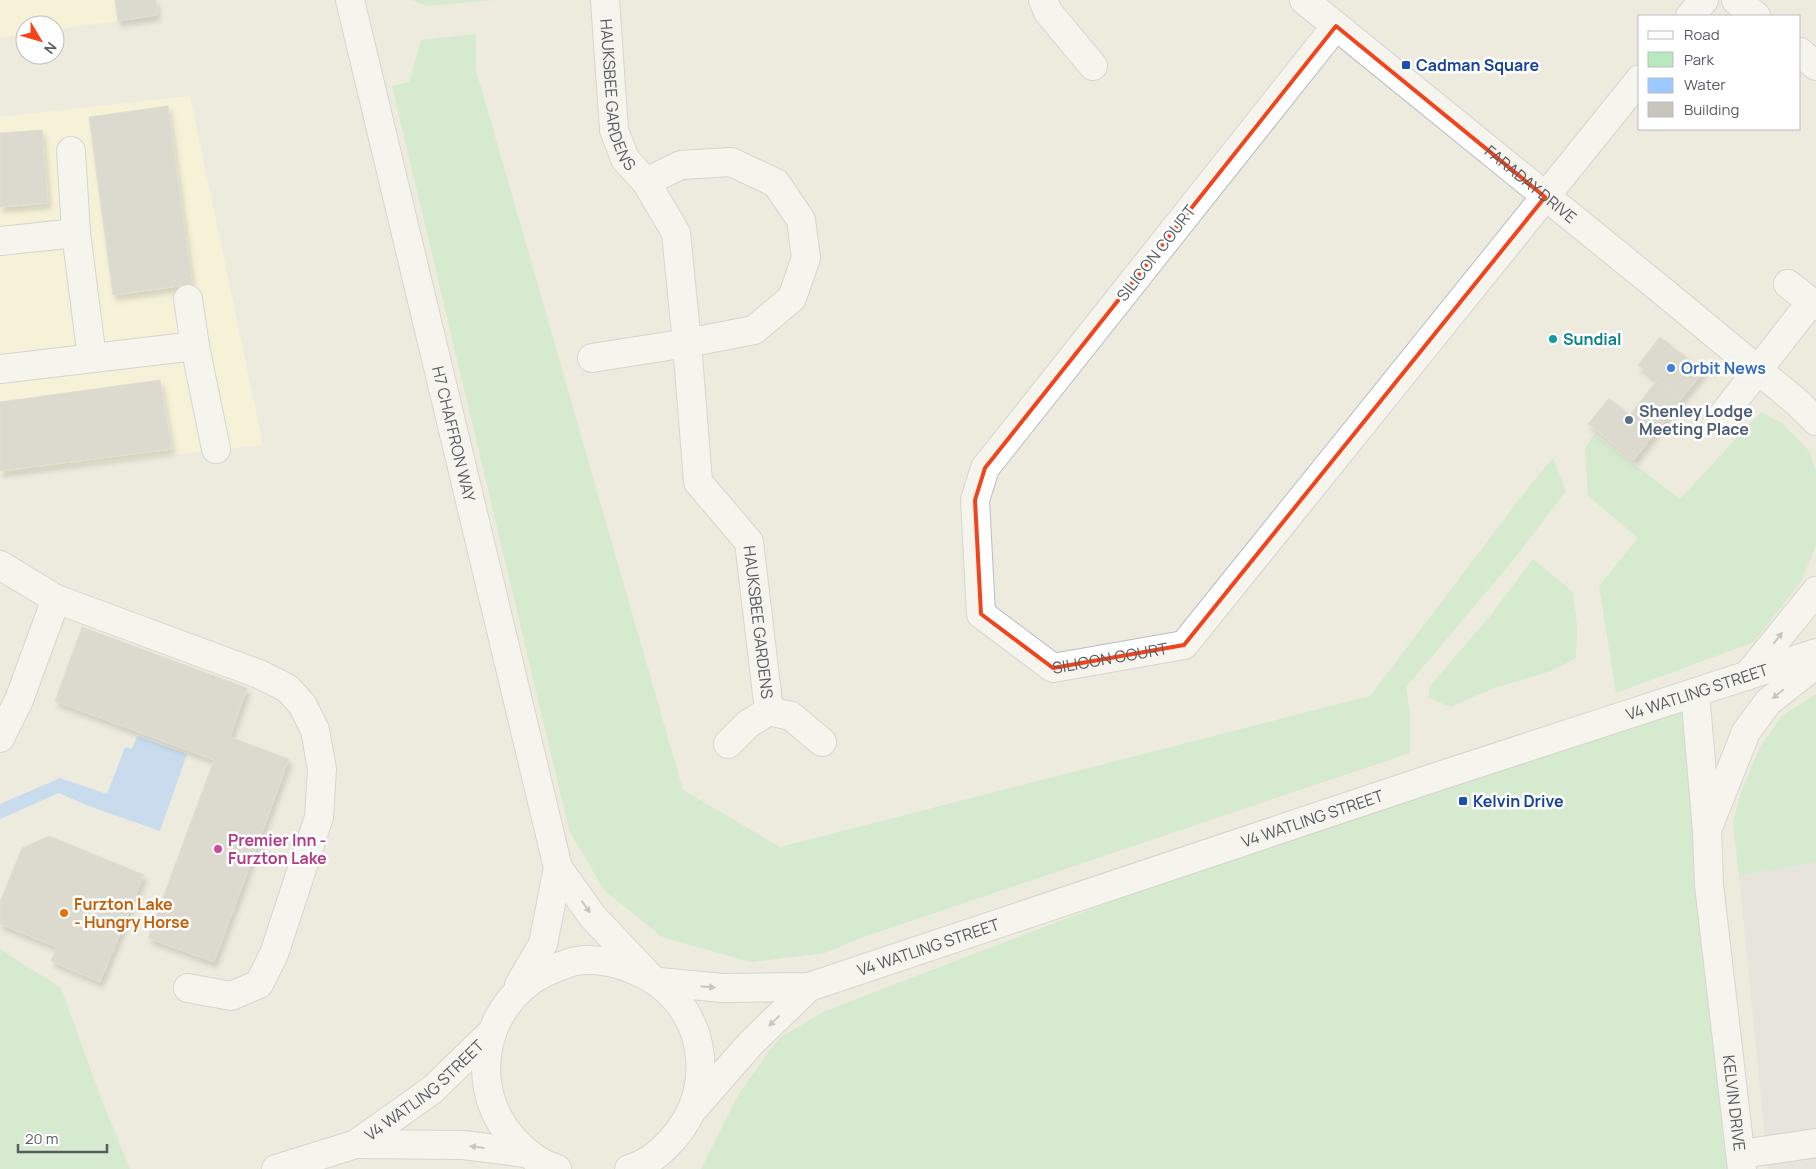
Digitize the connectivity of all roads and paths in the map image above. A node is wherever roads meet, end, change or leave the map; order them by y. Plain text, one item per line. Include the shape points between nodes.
1 (350, 0) edge
2 (605, 0) edge
3 (1043, 0) edge
4 (1304, 0) edge
5 (1704, 0) edge
6 (1736, 0) edge
7 (1691, 15) edge
8 (1755, 15) edge
9 (1336, 26) junction
10 (1801, 53) edge
11 (1094, 66) dead end
12 (1816, 66) edge
13 (1638, 81) edge
14 (71, 151) dead end
15 (646, 182) junction
16 (1545, 197) junction
17 (76, 233) junction
18 (0, 241) edge
19 (1788, 284) dead end
20 (188, 299) dead end
21 (1814, 304) edge
22 (687, 343) junction
23 (195, 346) junction
24 (92, 358) junction
25 (592, 358) dead end
26 (0, 369) edge
27 (1758, 370) junction
28 (1722, 416) dead end
29 (1816, 421) edge
30 (216, 449) dead end
31 (0, 565) edge
32 (1816, 592) edge
33 (56, 599) junction
34 (1816, 653) edge
35 (1816, 664) edge
36 (1748, 676) junction
37 (1694, 693) junction
38 (769, 710) junction
39 (0, 738) edge
40 (822, 742) dead end
41 (728, 744) dead end
42 (1706, 830) junction
43 (558, 868) junction
44 (654, 978) junction
45 (809, 987) junction
46 (188, 988) dead end
47 (513, 996) junction
48 (491, 1034) junction
49 (687, 1120) junction
50 (1816, 1143) edge
51 (356, 1144) junction
52 (526, 1153) junction
53 (1741, 1162) edge
54 (552, 1168) edge
55 (276, 1169) edge
56 (629, 1169) edge
57 (659, 1169) edge

1 - 43 street, H7 CHAFFRON WAY
2 - 15 street, HAUKSBEE GARDENS via 614,130 625,159
3 - 11 street via 1048,12
4 - 9 street, FARADAY DRIVE
5 - 7 street
6 - 8 street
9 - 16 street, FARADAY DRIVE
9 - 16 street, SILICON COURT via 985,468 975,500 981,614 1054,668 1184,645
10 - 12 street
13 - 16 street
14 - 17 street
15 - 22 street, HAUKSBEE GARDENS via 676,233
15 - 22 street, HAUKSBEE GARDENS via 681,165 731,162 776,183 801,220 806,258 792,298 754,330
16 - 27 street, FARADAY DRIVE
17 - 18 street
17 - 24 street
19 - 21 street
20 - 23 street
21 - 27 street
22 - 25 street
22 - 38 street, HAUKSBEE GARDENS via 698,482 749,542
23 - 24 street
23 - 30 street
24 - 26 street
27 - 28 street
27 - 29 street, FARADAY DRIVE
31 - 33 street
36 -> 32 street
33 - 39 street via 19,700
33 - 46 street via 259,674 287,688 302,704 315,730 322,769 320,817 274,954 259,984 231,996
34 - 36 street, V4 WATLING STREET
35 -> 42 street, KELVIN DRIVE via 1768,702 1746,732
36 - 37 street, V4 WATLING STREET
37 - 42 street, KELVIN DRIVE
37 - 45 street, V4 WATLING STREET
38 - 40 street, HAUKSBEE GARDENS via 791,716
38 - 41 street, HAUKSBEE GARDENS via 748,724
42 - 53 street, KELVIN DRIVE via 1709,885
43 -> 44 street, H7 CHAFFRON WAY via 593,917
43 - 47 street, H7 CHAFFRON WAY via 543,944
44 -> 45 street, V4 WATLING STREET via 723,988
44 - 47 street via 614,962 577,961 542,973
44 - 49 street, H7 CHAFFRON WAY via 676,999 698,1040 700,1087
45 -> 49 street, V4 WATLING STREET via 751,1043
47 - 48 street
48 - 51 street, V4 WATLING STREET via 432,1090
48 - 52 street via 485,1066 490,1099 504,1128
49 - 56 street via 660,1152
49 - 57 street
50 - 53 street
52 -> 51 street, V4 WATLING STREET via 463,1145
51 - 55 street, V4 WATLING STREET
52 - 54 street

